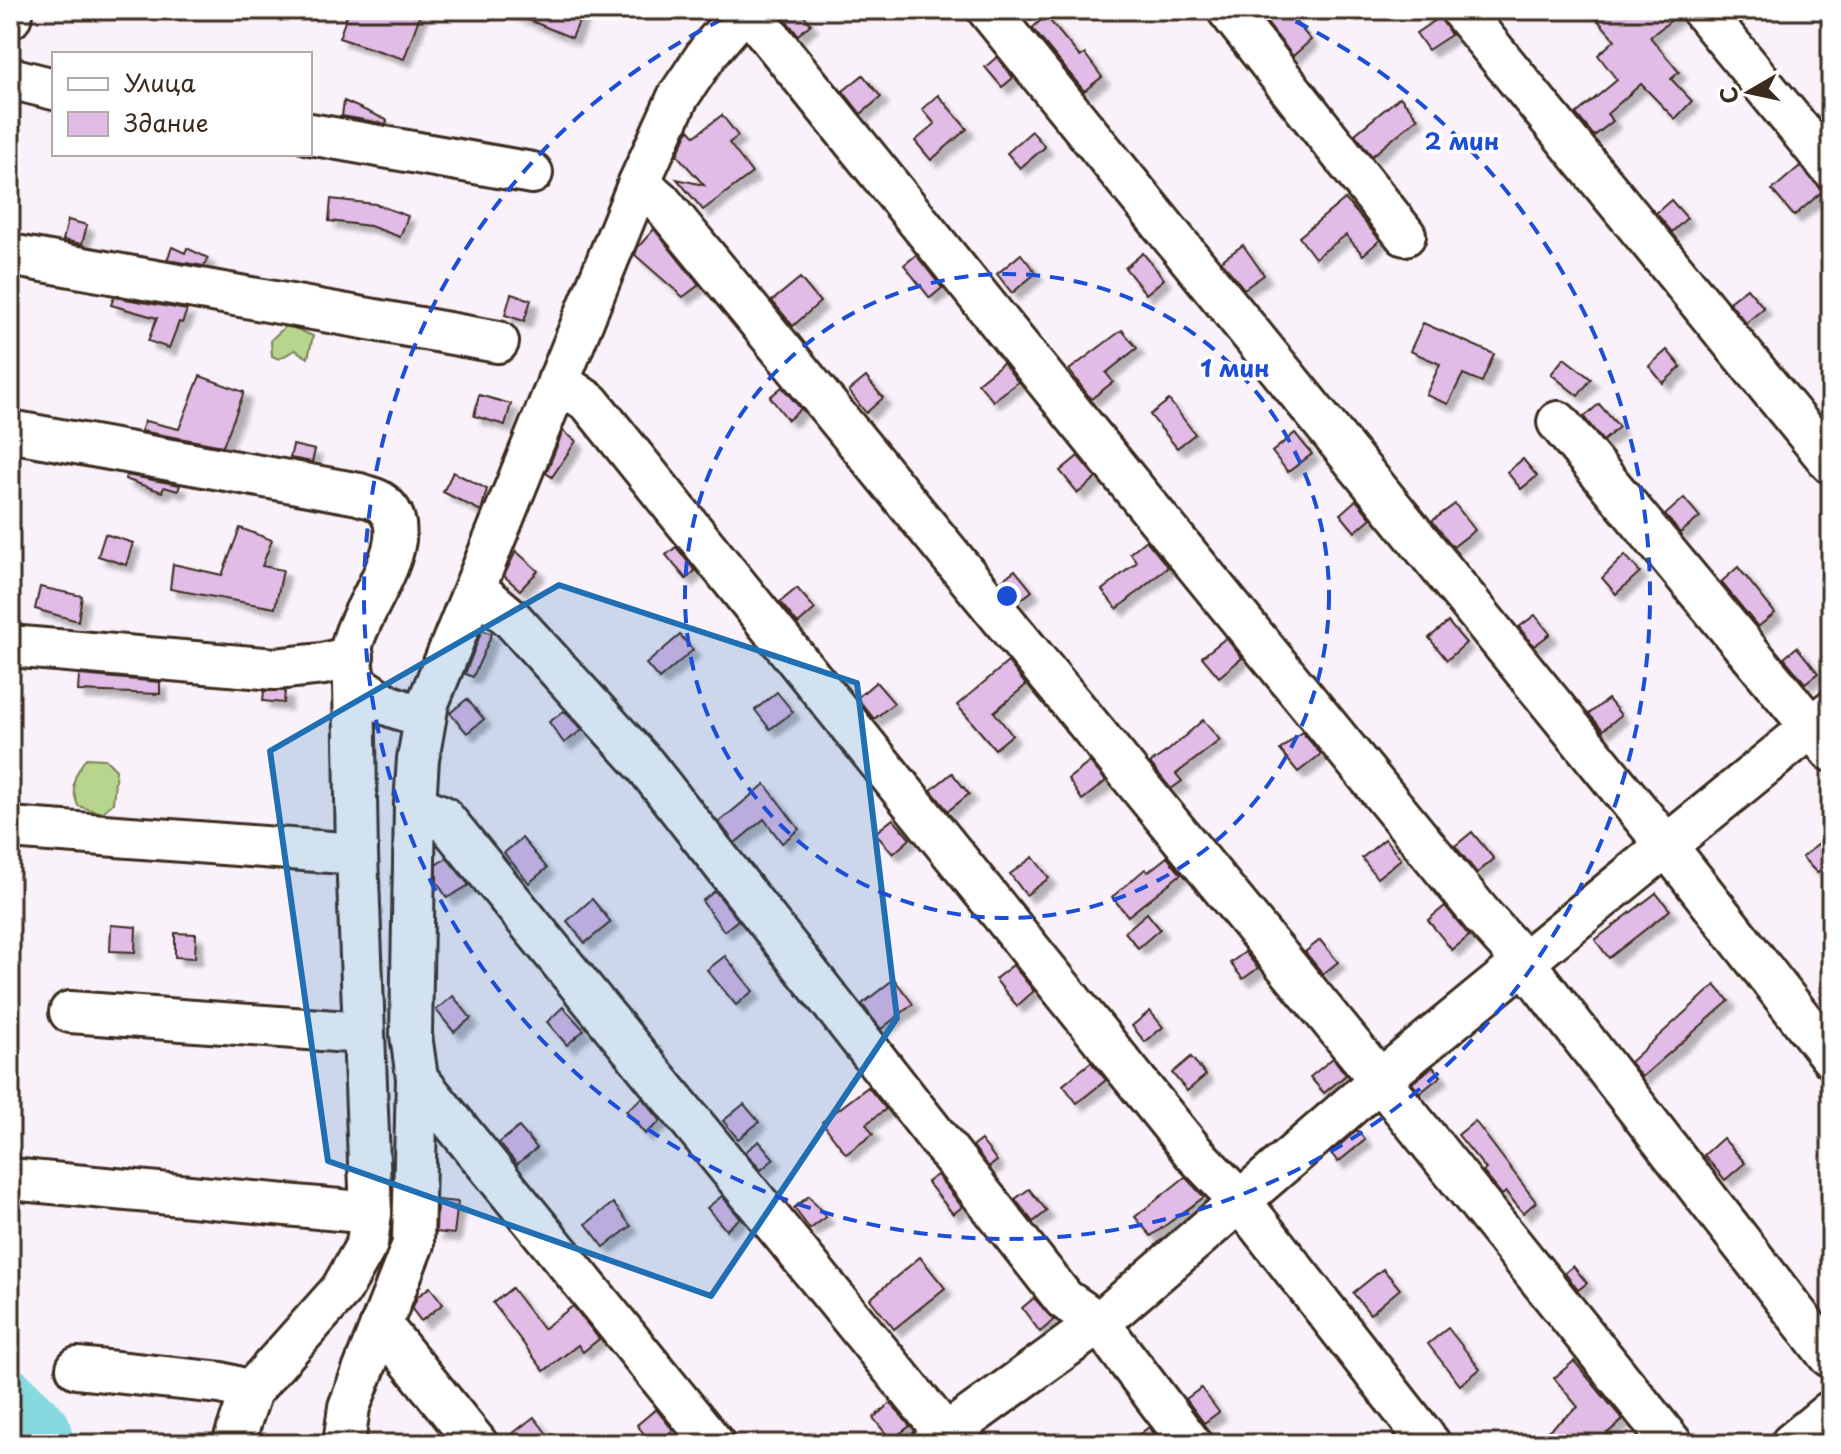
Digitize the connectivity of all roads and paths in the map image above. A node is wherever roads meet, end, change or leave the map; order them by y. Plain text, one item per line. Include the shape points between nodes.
1 (13, 10) edge
2 (746, 10) edge
3 (988, 10) edge
4 (1228, 10) edge
5 (1461, 10) edge
6 (1702, 10) edge
7 (10, 18) edge
8 (10, 78) edge
9 (52, 88) edge
10 (312, 134) edge
11 (1831, 168) edge
12 (532, 173) dead end
13 (639, 183) junction
14 (1405, 235) dead end
15 (10, 255) edge
16 (498, 342) dead end
17 (558, 381) junction
18 (1558, 422) dead end
19 (10, 431) edge
20 (1831, 463) edge
21 (476, 589) junction
22 (10, 646) edge
23 (353, 669) junction
24 (425, 718) junction
25 (1825, 729) edge
26 (415, 805) junction
27 (10, 828) edge
28 (1666, 845) junction
29 (357, 854) junction
30 (1524, 962) junction
31 (70, 1012) dead end
32 (363, 1033) junction
33 (1831, 1057) edge
34 (417, 1078) junction
35 (1380, 1080) junction
36 (10, 1179) edge
37 (1241, 1202) junction
38 (371, 1213) junction
39 (1099, 1323) junction
40 (381, 1325) junction
41 (1829, 1356) dead end
42 (77, 1368) dead end
43 (251, 1391) junction
44 (1831, 1411) edge
45 (944, 1441) edge
46 (233, 1444) edge
47 (344, 1444) edge
48 (477, 1444) edge
49 (714, 1444) edge
50 (1191, 1444) edge
51 (1430, 1444) edge
52 (1672, 1444) edge
53 (1791, 1444) edge

1 - 7 street
2 - 13 street via 678,97
2 - 30 street
3 - 28 street
4 - 14 street
5 - 20 street
6 - 11 street
8 - 9 street
10 - 12 street
13 - 17 street
13 - 35 street via 660,201
15 - 16 street
17 - 21 street
17 - 37 street via 590,403 1194,1153
18 - 25 street
19 - 23 street via 381,502 393,516 395,535 390,561 352,645
21 - 24 street
21 - 39 street via 512,619 645,765 1064,1299
22 - 23 street via 275,669 323,664
23 - 24 street via 388,705
23 - 29 street
24 - 26 street
25 - 28 street
26 - 34 street via 411,1035
26 - 45 street via 442,816
27 - 29 street
28 - 30 street
28 - 33 street
29 - 32 street
30 - 35 street
30 - 41 street
31 - 32 street
32 - 38 street
34 - 40 street via 413,1244
34 - 49 street
35 - 37 street
35 - 52 street
36 - 38 street
37 - 39 street
37 - 51 street
38 - 43 street via 367,1244 341,1290
39 - 45 street
39 - 50 street
40 - 47 street via 349,1407
40 - 48 street
42 - 43 street
43 - 46 street
44 - 53 street

